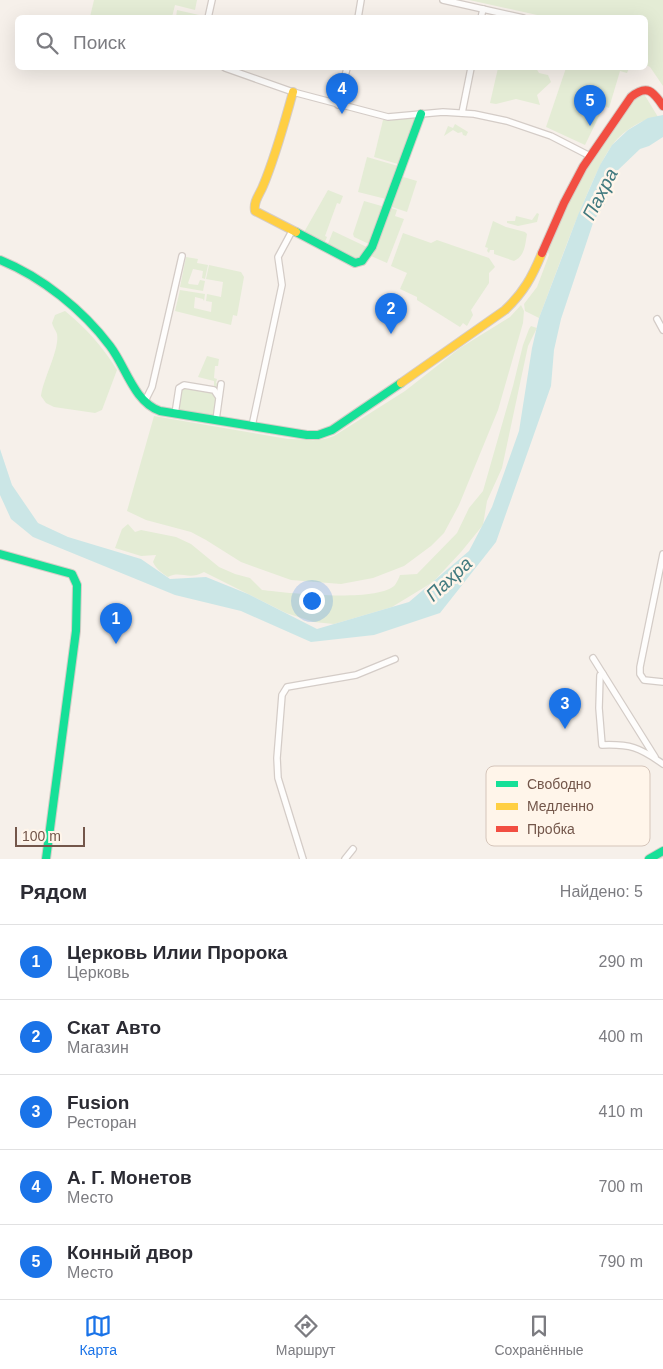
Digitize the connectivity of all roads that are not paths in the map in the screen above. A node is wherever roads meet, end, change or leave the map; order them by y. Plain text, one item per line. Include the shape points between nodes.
1 (212, 0) edge
2 (361, 0) edge
3 (443, 0) edge
4 (483, 9) junction
5 (209, 15) edge
6 (358, 15) edge
7 (482, 15) edge
8 (510, 15) edge
9 (230, 70) edge
10 (347, 70) edge
11 (471, 70) edge
12 (293, 92) junction
13 (338, 105) junction
14 (663, 106) edge
15 (462, 113) junction
16 (420, 114) junction
17 (590, 156) junction
18 (292, 231) junction
19 (182, 256) dead end
20 (0, 260) edge
21 (658, 319) dead end
22 (663, 330) edge
23 (221, 384) dead end
24 (218, 396) junction
25 (145, 401) junction
26 (175, 414) junction
27 (216, 420) junction
28 (252, 426) junction
29 (0, 554) edge
30 (663, 554) edge
31 (593, 658) dead end
32 (395, 659) dead end
33 (603, 674) junction
34 (663, 682) edge
35 (656, 759) junction
36 (663, 764) edge
37 (353, 849) dead end
38 (663, 851) edge
39 (46, 859) edge
40 (303, 859) edge
41 (346, 859) edge
42 (649, 859) edge

1 - 5 street
2 - 6 street
3 - 4 street
4 - 7 street
4 - 8 street
9 - 12 street
10 - 13 street
11 - 15 street
12 - 13 street
12 - 18 main road via 278,144 254,206 260,215
13 - 16 street via 388,117
14 - 17 main road via 651,91 636,92
15 - 16 street
15 - 17 street via 525,126
16 - 18 main road via 372,247 362,261 348,261
17 - 28 main road via 564,204 530,281 505,310 324,434 308,435
18 - 28 street via 278,257 282,285
19 - 25 street via 152,387
20 - 25 main road via 41,282 87,319 112,348
21 - 22 street
23 - 24 street
24 - 26 street via 214,390 184,385 179,388
24 - 27 street
25 - 26 main road via 155,409
26 - 27 main road
27 - 28 main road
29 - 39 main road via 72,574 77,585 76,631
30 - 34 street via 640,671 644,680
31 - 33 street
32 - 40 street via 356,675 287,687 282,695 278,778
33 - 35 street
33 - 35 street via 600,675 598,708 602,745 628,745
35 - 36 street
37 - 41 street
38 - 42 main road

